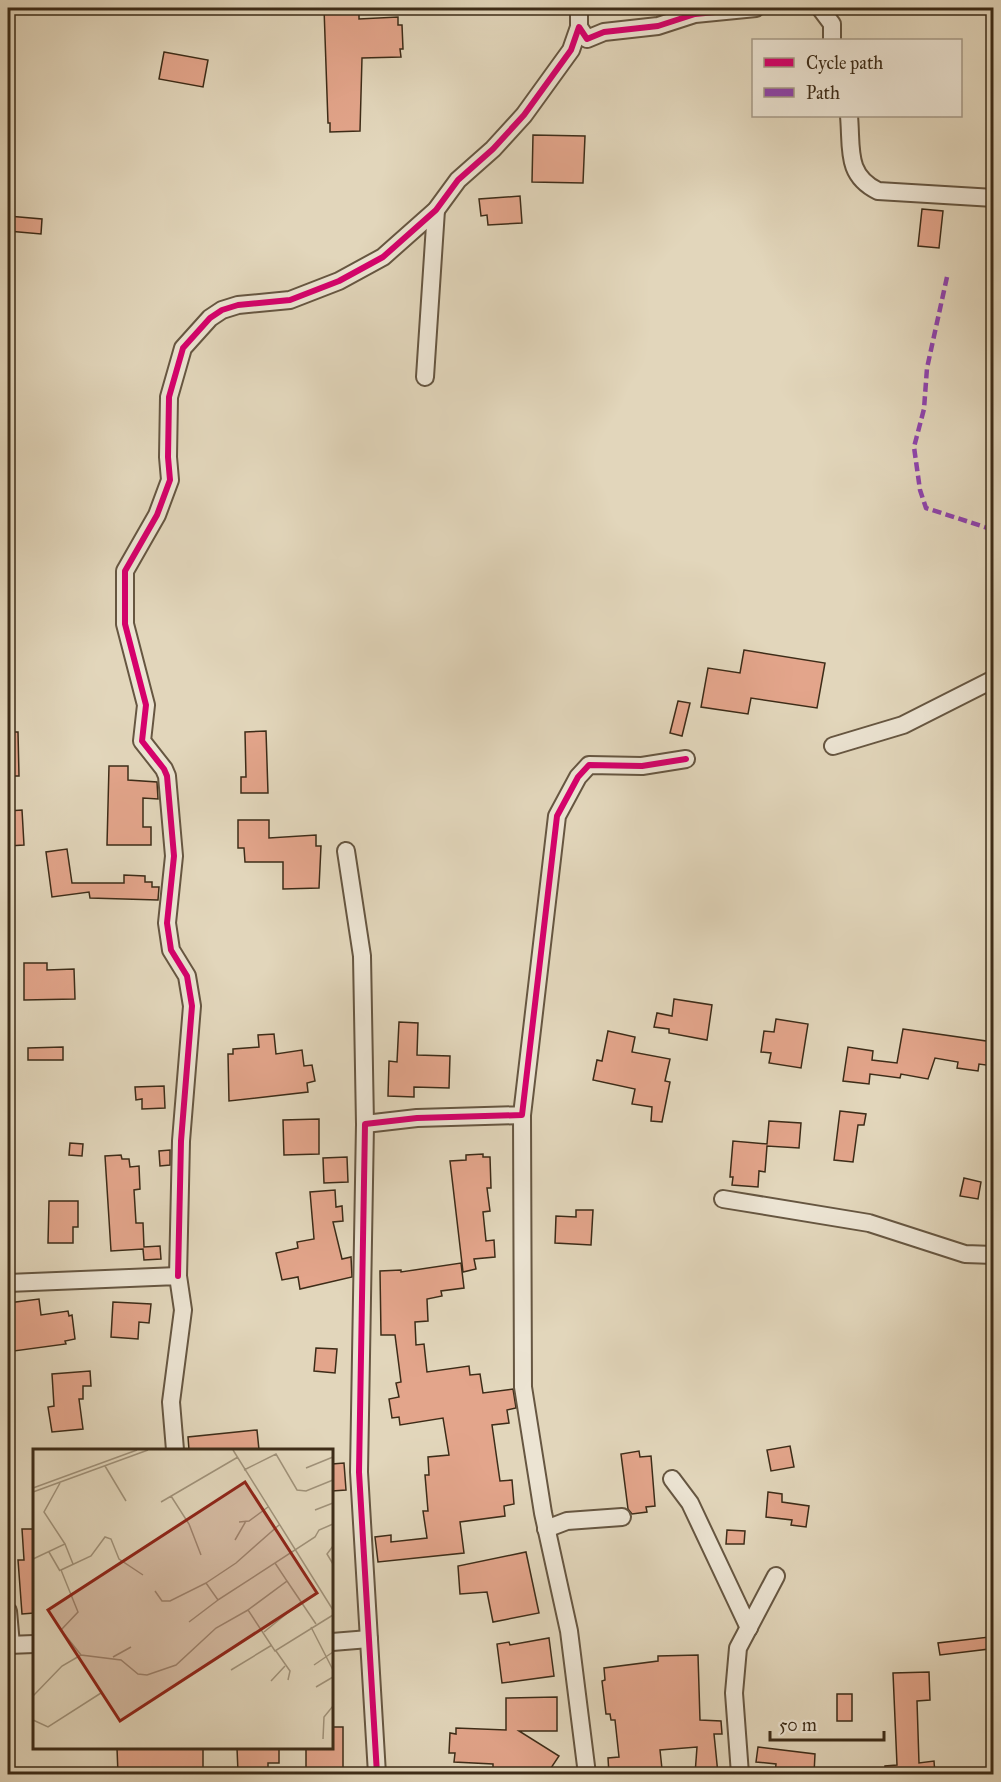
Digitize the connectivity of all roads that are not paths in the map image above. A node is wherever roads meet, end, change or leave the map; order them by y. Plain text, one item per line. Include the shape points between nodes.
1 (579, 8) edge
2 (756, 8) edge
3 (820, 8) edge
4 (579, 27) junction
5 (832, 39) edge
6 (849, 117) edge
7 (993, 198) edge
8 (436, 210) junction
9 (425, 377) dead end
10 (993, 679) edge
11 (833, 746) dead end
12 (686, 759) dead end
13 (346, 851) dead end
14 (522, 1115) junction
15 (365, 1124) junction
16 (723, 1199) dead end
17 (993, 1255) edge
18 (178, 1276) junction
19 (8, 1283) edge
20 (175, 1449) edge
21 (672, 1479) dead end
22 (622, 1517) dead end
23 (546, 1529) junction
24 (776, 1576) dead end
25 (8, 1611) edge
26 (749, 1628) junction
27 (369, 1639) junction
28 (333, 1642) edge
29 (33, 1644) edge
30 (9, 1645) edge
31 (377, 1774) edge
32 (587, 1774) edge
33 (740, 1774) edge

1 - 4 street
2 - 4 street via 695,14 658,26 604,32 587,39
3 - 5 street via 832,24
4 - 8 street via 571,50 524,115 458,180
6 - 7 street via 853,168 864,184 878,191
8 - 9 street
8 - 18 street via 373,264 290,300 222,310 183,348 169,397 170,480 157,515 125,571 125,624 146,705 142,741 164,769 169,795 174,856 167,923 171,950 192,993 181,1141
10 - 11 street via 903,725
12 - 14 street via 642,766 589,765 557,816
13 - 15 street via 362,956
14 - 15 street via 417,1118
14 - 23 street via 523,1387
15 - 27 street via 359,1472
16 - 17 street via 869,1223 965,1254
18 - 19 street
18 - 20 street via 183,1310 171,1402
21 - 26 street via 690,1503
22 - 23 street via 567,1521
23 - 32 street via 569,1631
24 - 26 street
25 - 30 street
26 - 33 street via 738,1648 734,1693
27 - 28 street
27 - 31 street
29 - 30 street

